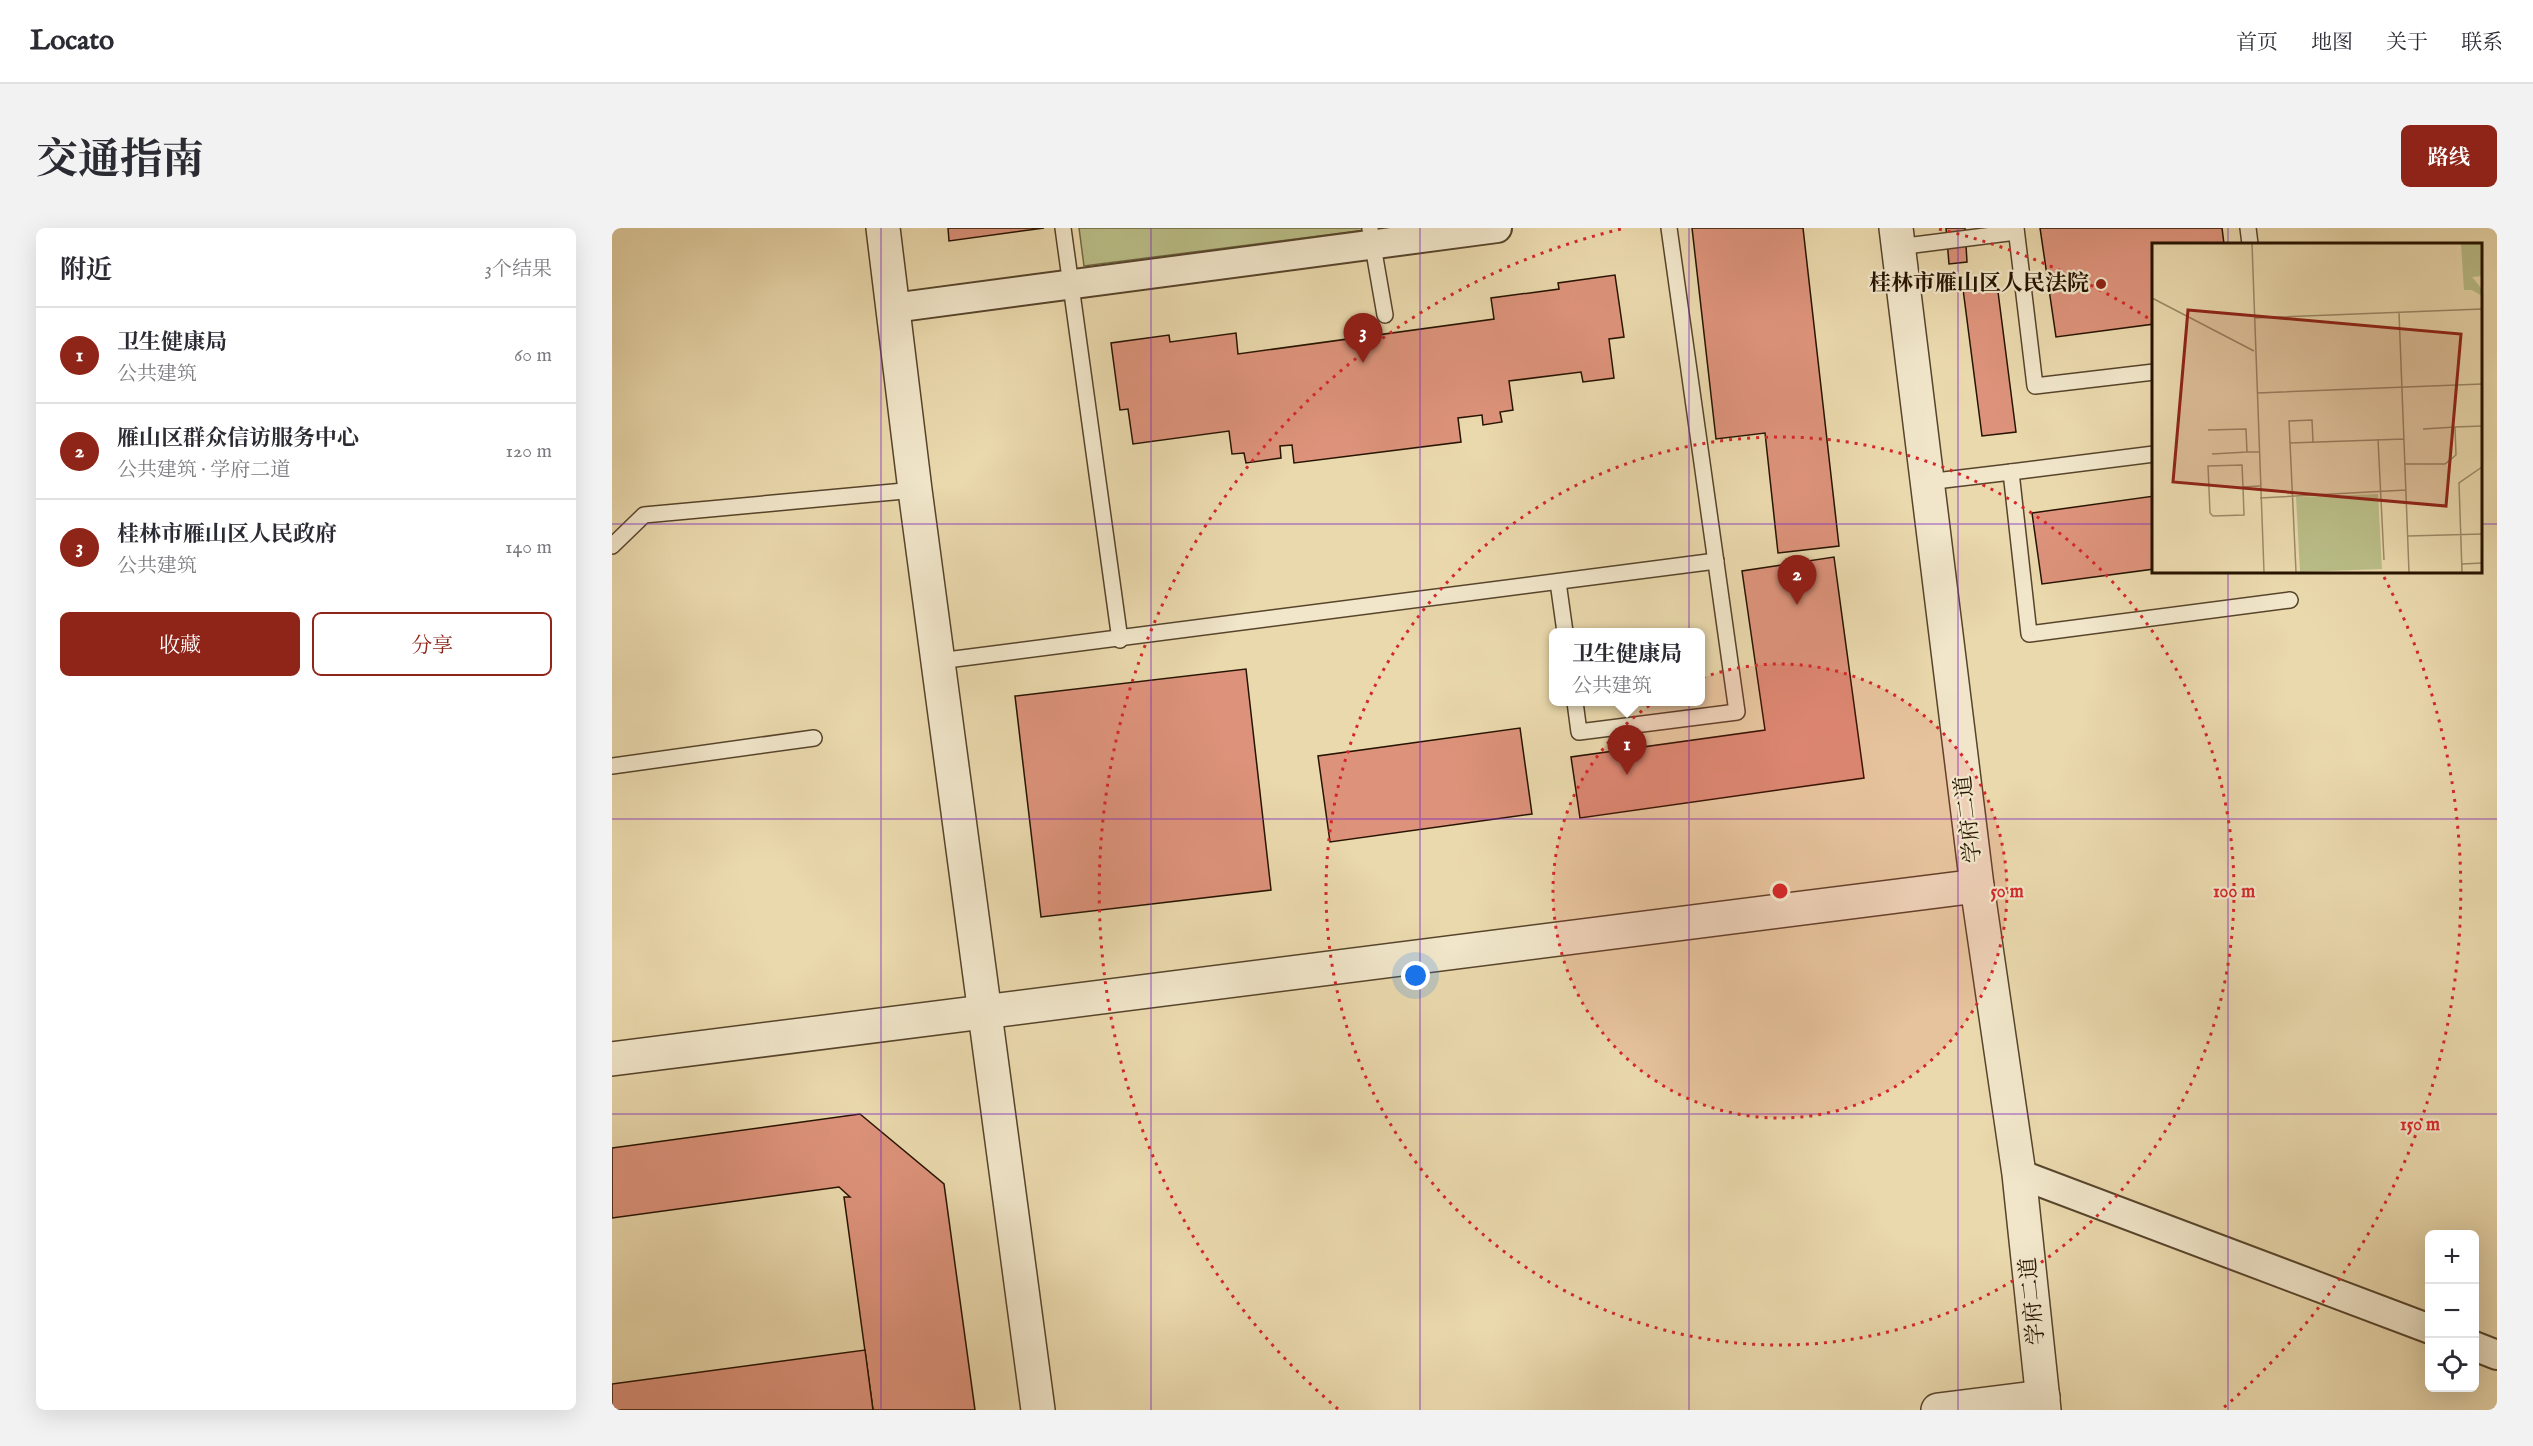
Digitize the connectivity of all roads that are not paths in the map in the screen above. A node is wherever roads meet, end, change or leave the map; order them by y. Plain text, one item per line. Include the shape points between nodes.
1 (883, 228) edge
2 (1063, 228) edge
3 (1497, 228) edge
4 (1669, 228) edge
5 (2248, 228) edge
6 (2016, 230) edge
7 (1897, 237) edge
8 (1372, 238) junction
9 (2250, 243) edge
10 (1071, 284) junction
11 (893, 308) junction
12 (1385, 315) dead end
13 (2152, 372) edge
14 (2152, 454) edge
15 (2011, 472) junction
16 (1927, 482) junction
17 (915, 490) junction
18 (612, 546) edge
19 (1716, 561) junction
20 (1558, 582) junction
21 (2290, 600) dead end
22 (1564, 628) edge
23 (1120, 640) junction
24 (939, 662) junction
25 (1576, 706) edge
26 (814, 738) dead end
27 (612, 766) edge
28 (1977, 886) junction
29 (986, 1011) junction
30 (612, 1059) edge
31 (2019, 1174) junction
32 (2425, 1327) edge
33 (2479, 1348) edge
34 (2497, 1355) edge
35 (2044, 1403) edge
36 (1038, 1410) edge
37 (1938, 1410) edge

1 - 11 street
2 - 10 lane
3 - 8 street
4 - 19 lane
5 - 9 lane
6 - 7 lane
6 - 13 lane via 2035,386
7 - 16 street, 学府二道
8 - 10 street
8 - 12 lane
10 - 11 street
10 - 23 lane
11 - 17 street
14 - 15 lane
15 - 16 lane
15 - 21 lane via 2029,634
16 - 28 street, 学府二道
17 - 18 lane via 644,515
17 - 24 street
19 - 20 lane
19 - 25 lane via 1737,712 1579,732
20 - 22 lane
20 - 23 lane
23 - 24 lane
24 - 29 street
26 - 27 lane
28 - 29 street
28 - 31 street, 学府二道
29 - 30 street
29 - 36 street
31 - 32 street
31 - 35 street, 学府二道
33 - 34 street
35 - 37 street

